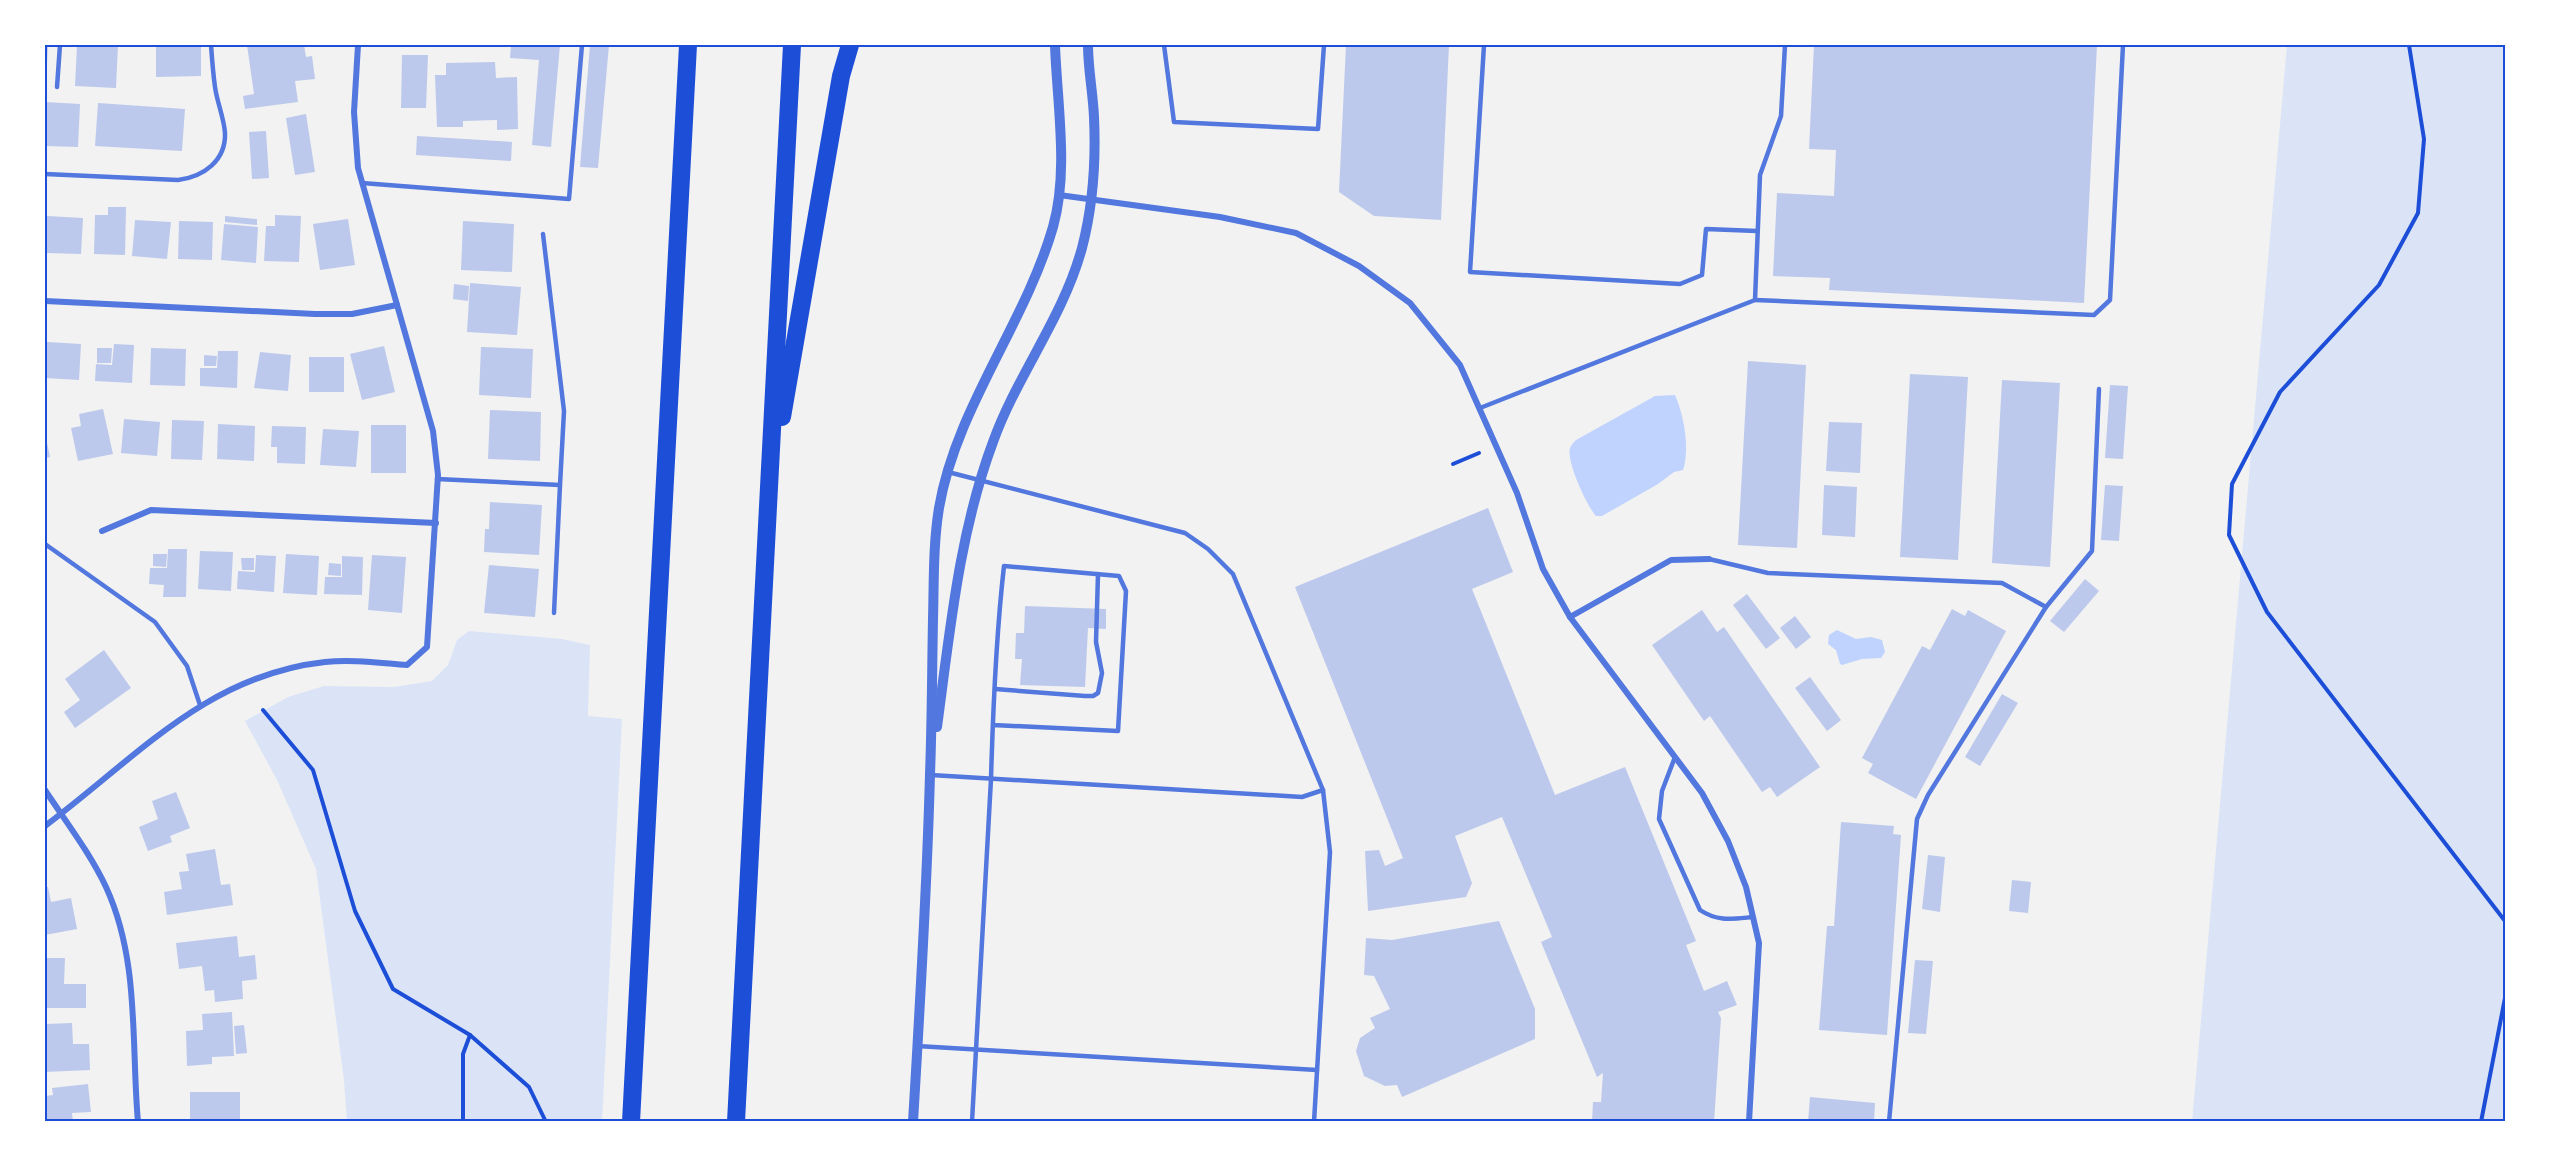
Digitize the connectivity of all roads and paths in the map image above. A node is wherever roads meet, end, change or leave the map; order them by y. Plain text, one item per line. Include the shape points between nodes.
1 (60, 45) edge
2 (211, 45) edge
3 (358, 45) edge
4 (582, 45) edge
5 (676, 45) edge
6 (688, 45) edge
7 (792, 45) edge
8 (850, 45) edge
9 (1055, 45) edge
10 (1088, 45) edge
11 (1164, 45) edge
12 (1324, 45) edge
13 (1484, 45) edge
14 (1785, 45) edge
15 (2122, 45) edge
16 (2409, 45) edge
17 (57, 87) dead end
18 (682, 159) junction
19 (45, 174) edge
20 (362, 183) junction
21 (1059, 195) junction
22 (1091, 198) junction
23 (1757, 231) junction
24 (543, 234) dead end
25 (1755, 300) junction
26 (45, 301) edge
27 (397, 305) junction
28 (2099, 389) dead end
29 (1480, 408) junction
30 (1479, 453) dead end
31 (1453, 464) dead end
32 (948, 472) junction
33 (437, 479) junction
34 (979, 481) junction
35 (560, 485) junction
36 (768, 498) junction
37 (436, 523) junction
38 (102, 531) dead end
39 (45, 544) edge
40 (1709, 559) joint
41 (1098, 574) junction
42 (2046, 607) junction
43 (554, 613) dead end
44 (1570, 617) junction
45 (994, 689) junction
46 (201, 705) junction
47 (263, 710) dead end
48 (993, 725) junction
49 (1675, 757) junction
50 (930, 775) junction
51 (991, 779) junction
52 (45, 790) edge
53 (1323, 790) junction
54 (61, 814) junction
55 (45, 826) edge
56 (1753, 917) junction
57 (2505, 921) edge
58 (2505, 998) edge
59 (470, 1035) junction
60 (917, 1046) junction
61 (976, 1050) junction
62 (1317, 1070) junction
63 (138, 1122) edge
64 (463, 1122) edge
65 (546, 1122) edge
66 (631, 1122) edge
67 (736, 1122) edge
68 (913, 1122) edge
69 (972, 1122) edge
70 (1314, 1122) edge
71 (1749, 1122) edge
72 (1889, 1122) edge
73 (2481, 1122) edge

1 - 17 lane
2 - 19 lane via 214,86 225,134 221,154 207,171 193,179 178,180
3 - 20 street via 354,112
4 - 20 lane via 569,199
5 - 18 highway
6 - 18 highway
7 - 36 highway
8 - 36 highway via 837,99
9 - 21 street
10 - 22 street via 1095,167
11 - 12 lane via 1174,122 1318,129
13 - 23 lane via 1470,272 1680,284 1702,275 1706,229
14 - 23 lane via 1780,116 1760,175
15 - 25 lane via 2110,300 2094,315
16 - 57 path via 2424,139 2418,213 2379,285 2280,392 2232,484 2229,535 2267,612
18 - 66 highway
20 - 27 street
21 - 22 street
21 - 32 street via 1053,227 1029,291 963,430
22 - 29 street via 1296,233 1359,266 1410,303 1460,365
22 - 34 street via 1082,248 1060,310 1012,398
23 - 25 lane
24 - 35 lane via 564,411
25 - 29 lane
26 - 27 street via 324,314 352,314
27 - 33 street via 433,431
28 - 42 lane via 2092,551
29 - 44 street via 1543,569
30 - 31 path
32 - 34 lane
32 - 50 street via 934,552
33 - 35 lane
33 - 37 street
34 - 50 street via 960,561
34 - 53 lane via 1185,533 1208,549 1233,574
35 - 43 lane
36 - 67 highway
37 - 38 street via 151,510
37 - 46 street via 427,647 407,665 325,662 282,670 244,682
39 - 46 lane via 155,622 187,666
40 - 42 lane via 1768,573 2002,582
40 - 44 street via 1671,560
41 - 45 lane via 1004,566
41 - 45 lane via 1098,693 1085,696
41 - 48 lane via 1119,576 1126,591 1118,731
42 - 72 lane via 1928,795 1917,819
44 - 49 street
45 - 48 lane
46 - 54 street
47 - 59 path via 313,770 355,911 393,989
48 - 51 lane
49 - 56 street via 1702,793 1728,841
49 - 56 lane via 1662,791 1659,819 1700,909 1712,918
50 - 51 lane
50 - 60 street
51 - 53 lane via 1302,797
51 - 61 lane
52 - 54 street
53 - 62 lane via 1330,852
54 - 55 street
54 - 63 street via 106,887 122,929 130,973
56 - 71 street via 1760,943
58 - 73 path
59 - 64 path via 463,1054
59 - 65 path via 530,1087
60 - 61 lane
60 - 68 street
61 - 62 lane
61 - 69 lane
62 - 70 lane

